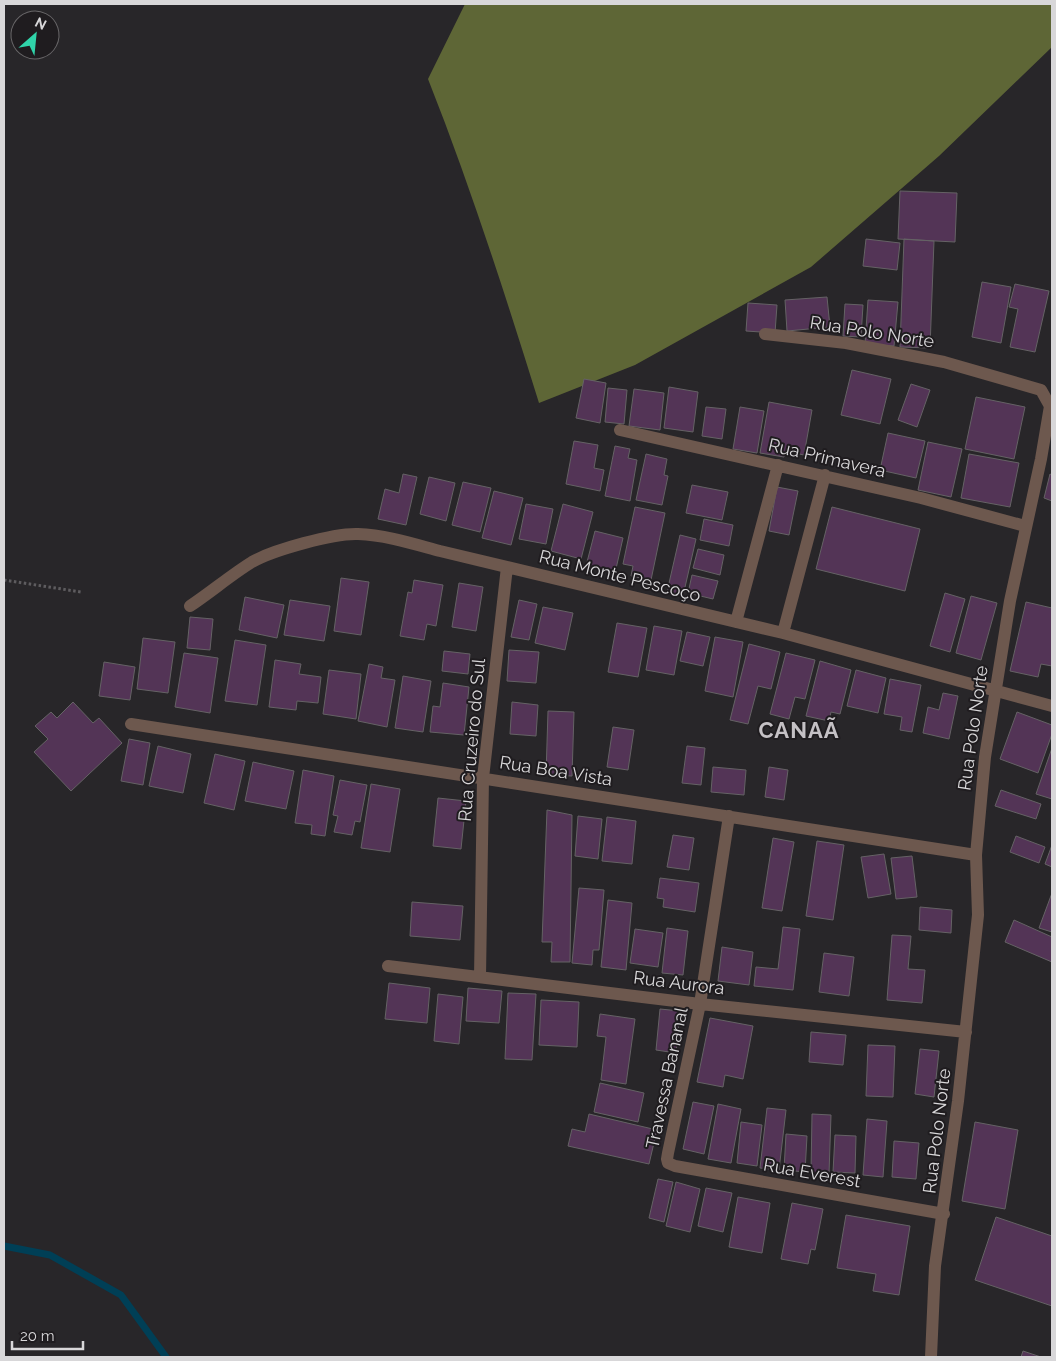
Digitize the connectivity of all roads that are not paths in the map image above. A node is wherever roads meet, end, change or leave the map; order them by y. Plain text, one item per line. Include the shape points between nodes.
1 (765, 334) dead end
2 (620, 430) dead end
3 (778, 465) junction
4 (825, 475) junction
5 (1025, 526) junction
6 (507, 567) junction
7 (190, 606) dead end
8 (736, 622) junction
9 (783, 633) junction
10 (996, 690) junction
11 (1052, 706) edge
12 (131, 724) dead end
13 (483, 778) junction
14 (729, 816) junction
15 (976, 855) junction
16 (388, 966) dead end
17 (480, 977) junction
18 (700, 1004) junction
19 (966, 1032) junction
20 (675, 1166) joint
21 (944, 1214) junction
22 (931, 1357) edge

1 - 5 street, Rua Polo Norte via 846,343 944,362 1041,390 1050,406 1042,459
2 - 3 street, Rua Primavera
3 - 4 street, Rua Primavera
3 - 8 street
4 - 5 street, Rua Primavera
4 - 9 street
5 - 10 street, Rua Polo Norte
6 - 7 street, Rua Monte Pescoço via 392,539 358,534 334,536 254,561
6 - 8 street, Rua Monte Pescoço
6 - 13 street, Rua Cruzeiro do Sul
8 - 9 street, Rua Monte Pescoço
9 - 10 street, Rua Monte Pescoço
10 - 11 street, Rua Monte Pescoço
10 - 15 street, Rua Polo Norte via 985,757
12 - 13 street, Rua Boa Vista
13 - 14 street, Rua Boa Vista
13 - 17 street, Rua Cruzeiro do Sul
14 - 15 street, Rua Boa Vista
14 - 18 street, Travessa Bananal
15 - 19 street, Rua Polo Norte via 978,916
16 - 17 street, Rua Aurora
17 - 18 street, Rua Aurora
18 - 19 street, Rua Aurora
18 - 20 street, Travessa Bananal via 667,1160
19 - 21 street, Rua Polo Norte
20 - 21 street, Rua Everest
21 - 22 street, Rua Polo Norte via 935,1266

